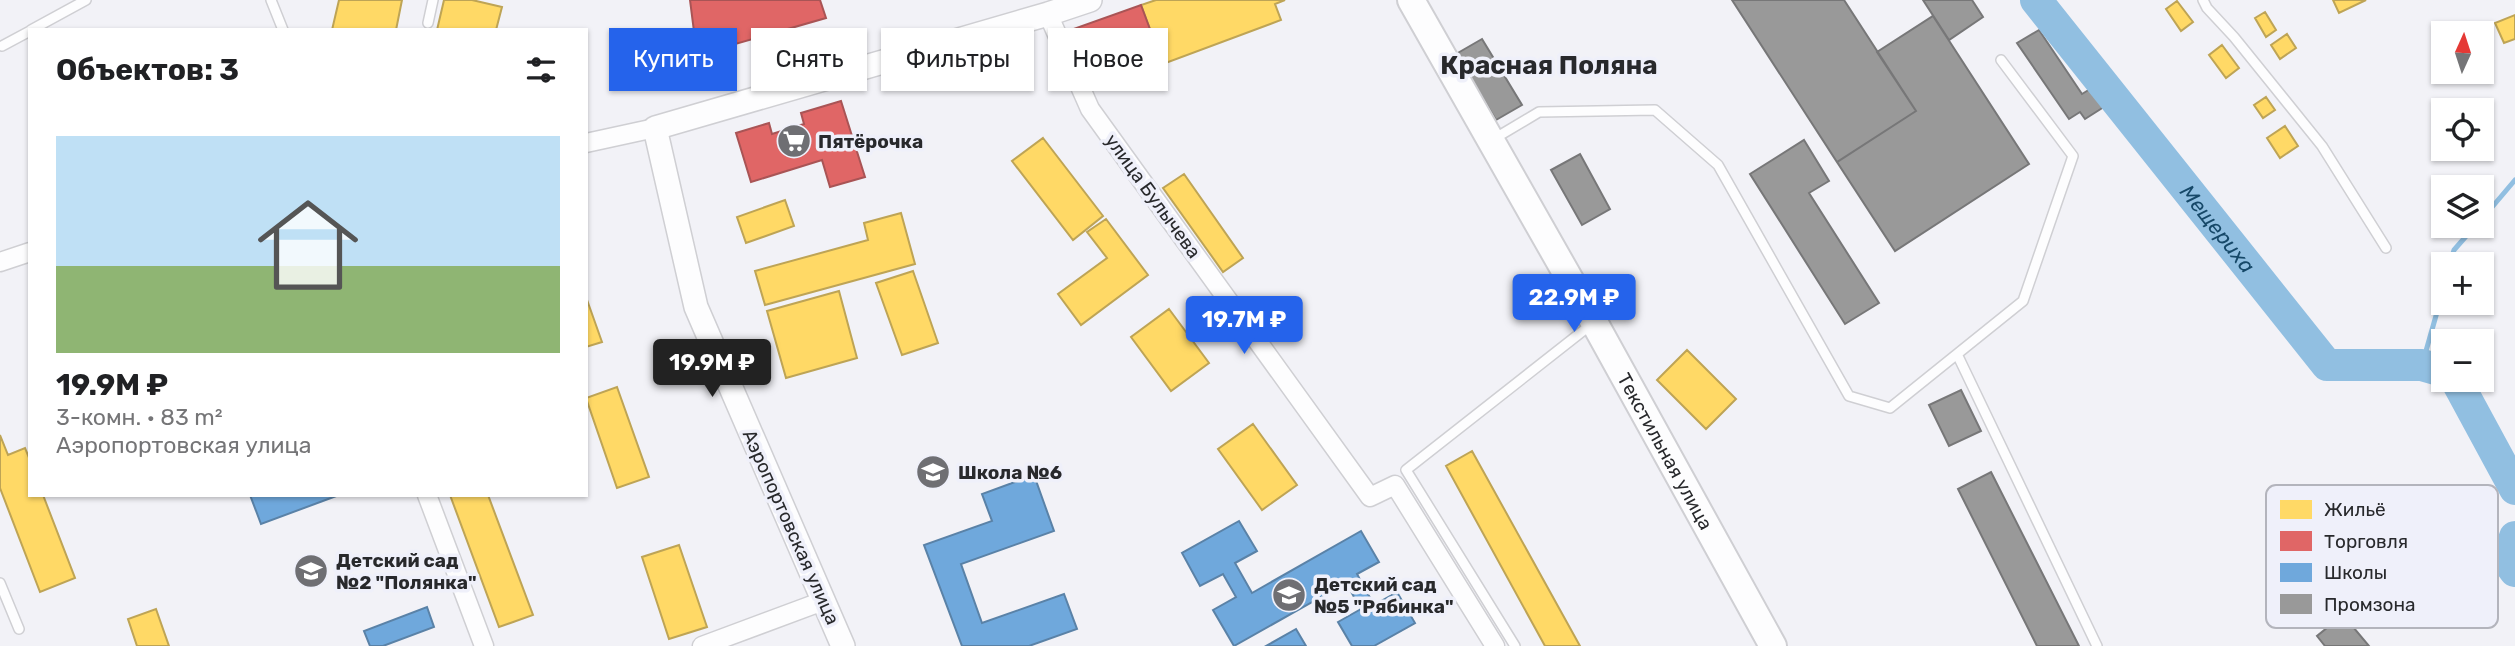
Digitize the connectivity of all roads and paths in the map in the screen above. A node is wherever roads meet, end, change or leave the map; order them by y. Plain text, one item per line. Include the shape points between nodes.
1 (86, 0) edge
2 (271, 0) edge
3 (433, 0) edge
4 (1090, 0) edge
5 (1411, 0) edge
6 (2203, 0) edge
7 (1048, 14) junction
8 (428, 23) dead end
9 (35, 28) edge
10 (282, 28) edge
11 (28, 32) edge
12 (2, 46) dead end
13 (2001, 60) dead end
14 (655, 128) junction
15 (1490, 141) junction
16 (588, 143) edge
17 (2386, 248) dead end
18 (28, 253) edge
19 (0, 262) edge
20 (1594, 322) junction
21 (1957, 354) junction
22 (428, 497) edge
23 (0, 583) edge
24 (823, 601) junction
25 (19, 629) dead end
26 (1768, 642) edge
27 (484, 646) edge
28 (702, 646) edge
29 (843, 646) edge
30 (1495, 646) edge
31 (1515, 646) edge
32 (2097, 646) edge

1 - 9 lane
2 - 10 lane
3 - 8 lane
4 - 7 street
5 - 15 main road, Текстильная улица
6 - 17 lane via 2322,146
7 - 14 street
7 - 30 street, улица Булычева via 1090,109 1370,497 1395,485
11 - 12 lane
13 - 21 lane via 2073,156 2023,301
14 - 16 street
14 - 24 street, Аэропортовская улица via 695,307
15 - 20 main road, Текстильная улица
15 - 21 lane via 1539,112 1656,110 1718,165 1849,396 1890,408
18 - 19 street
20 - 26 main road, Текстильная улица
20 - 31 lane via 1406,470
21 - 32 lane
22 - 27 street
23 - 25 lane
24 - 28 street
24 - 29 street, Аэропортовская улица

